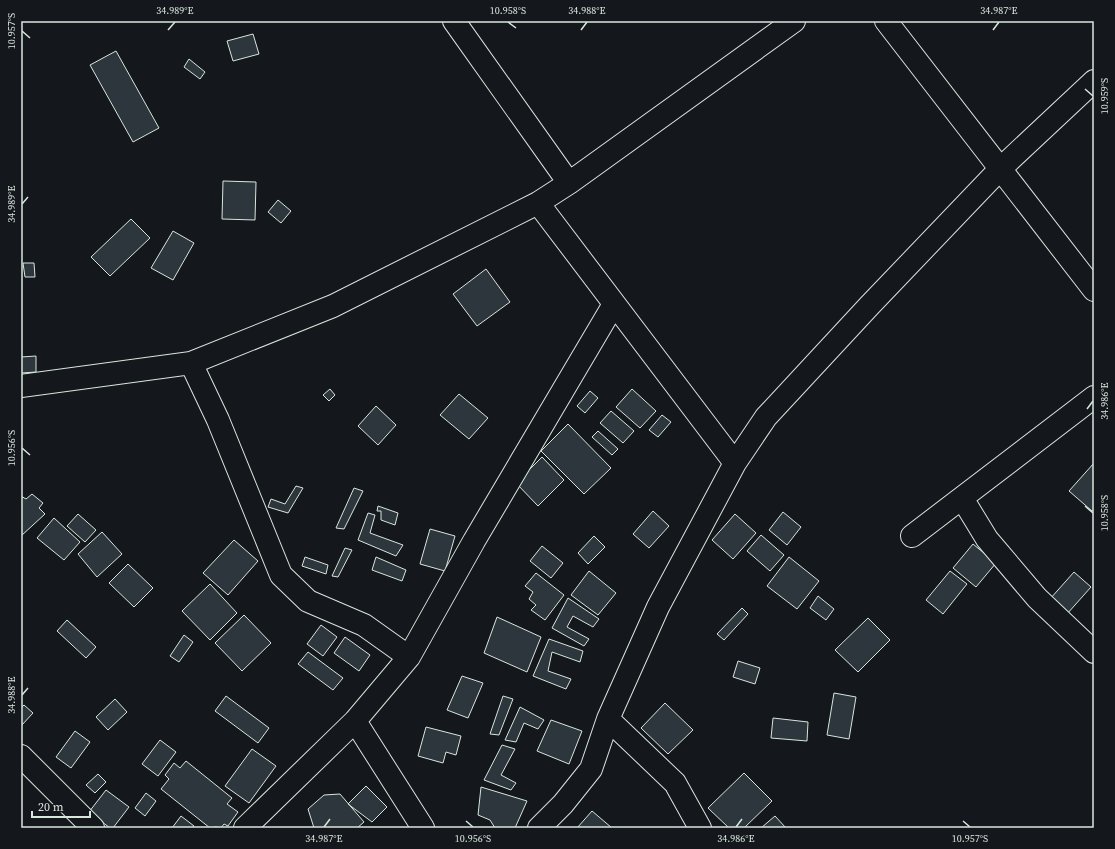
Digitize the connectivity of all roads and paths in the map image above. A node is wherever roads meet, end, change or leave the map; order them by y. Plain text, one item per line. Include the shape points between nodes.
1 (454, 21) edge
2 (794, 21) edge
3 (886, 21) edge
4 (1094, 81) edge
5 (1000, 169) junction
6 (569, 183) junction
7 (538, 203) junction
8 (1094, 290) edge
9 (614, 304) junction
10 (191, 363) junction
11 (21, 386) edge
12 (1094, 397) edge
13 (735, 463) junction
14 (962, 498) junction
15 (912, 536) dead end
16 (1094, 652) edge
17 (408, 658) junction
18 (608, 719) junction
19 (355, 721) junction
20 (21, 756) edge
21 (93, 828) edge
22 (245, 828) edge
23 (423, 828) edge
24 (539, 828) edge
25 (700, 828) edge

1 - 6 street
2 - 6 street
3 - 5 street
4 - 5 street
5 - 8 street
5 - 13 street via 766,417
6 - 7 street
7 - 9 street
7 - 10 street via 333,306
9 - 13 street
9 - 17 street
10 - 11 street
10 - 17 street via 218,420 282,575 308,601 364,625
12 - 14 street
13 - 18 street via 658,607
14 - 15 street
14 - 16 street via 987,539 1037,598
17 - 19 street
18 - 24 street via 591,769 563,804
18 - 25 street via 675,783
19 - 22 street
19 - 23 street
20 - 21 street

